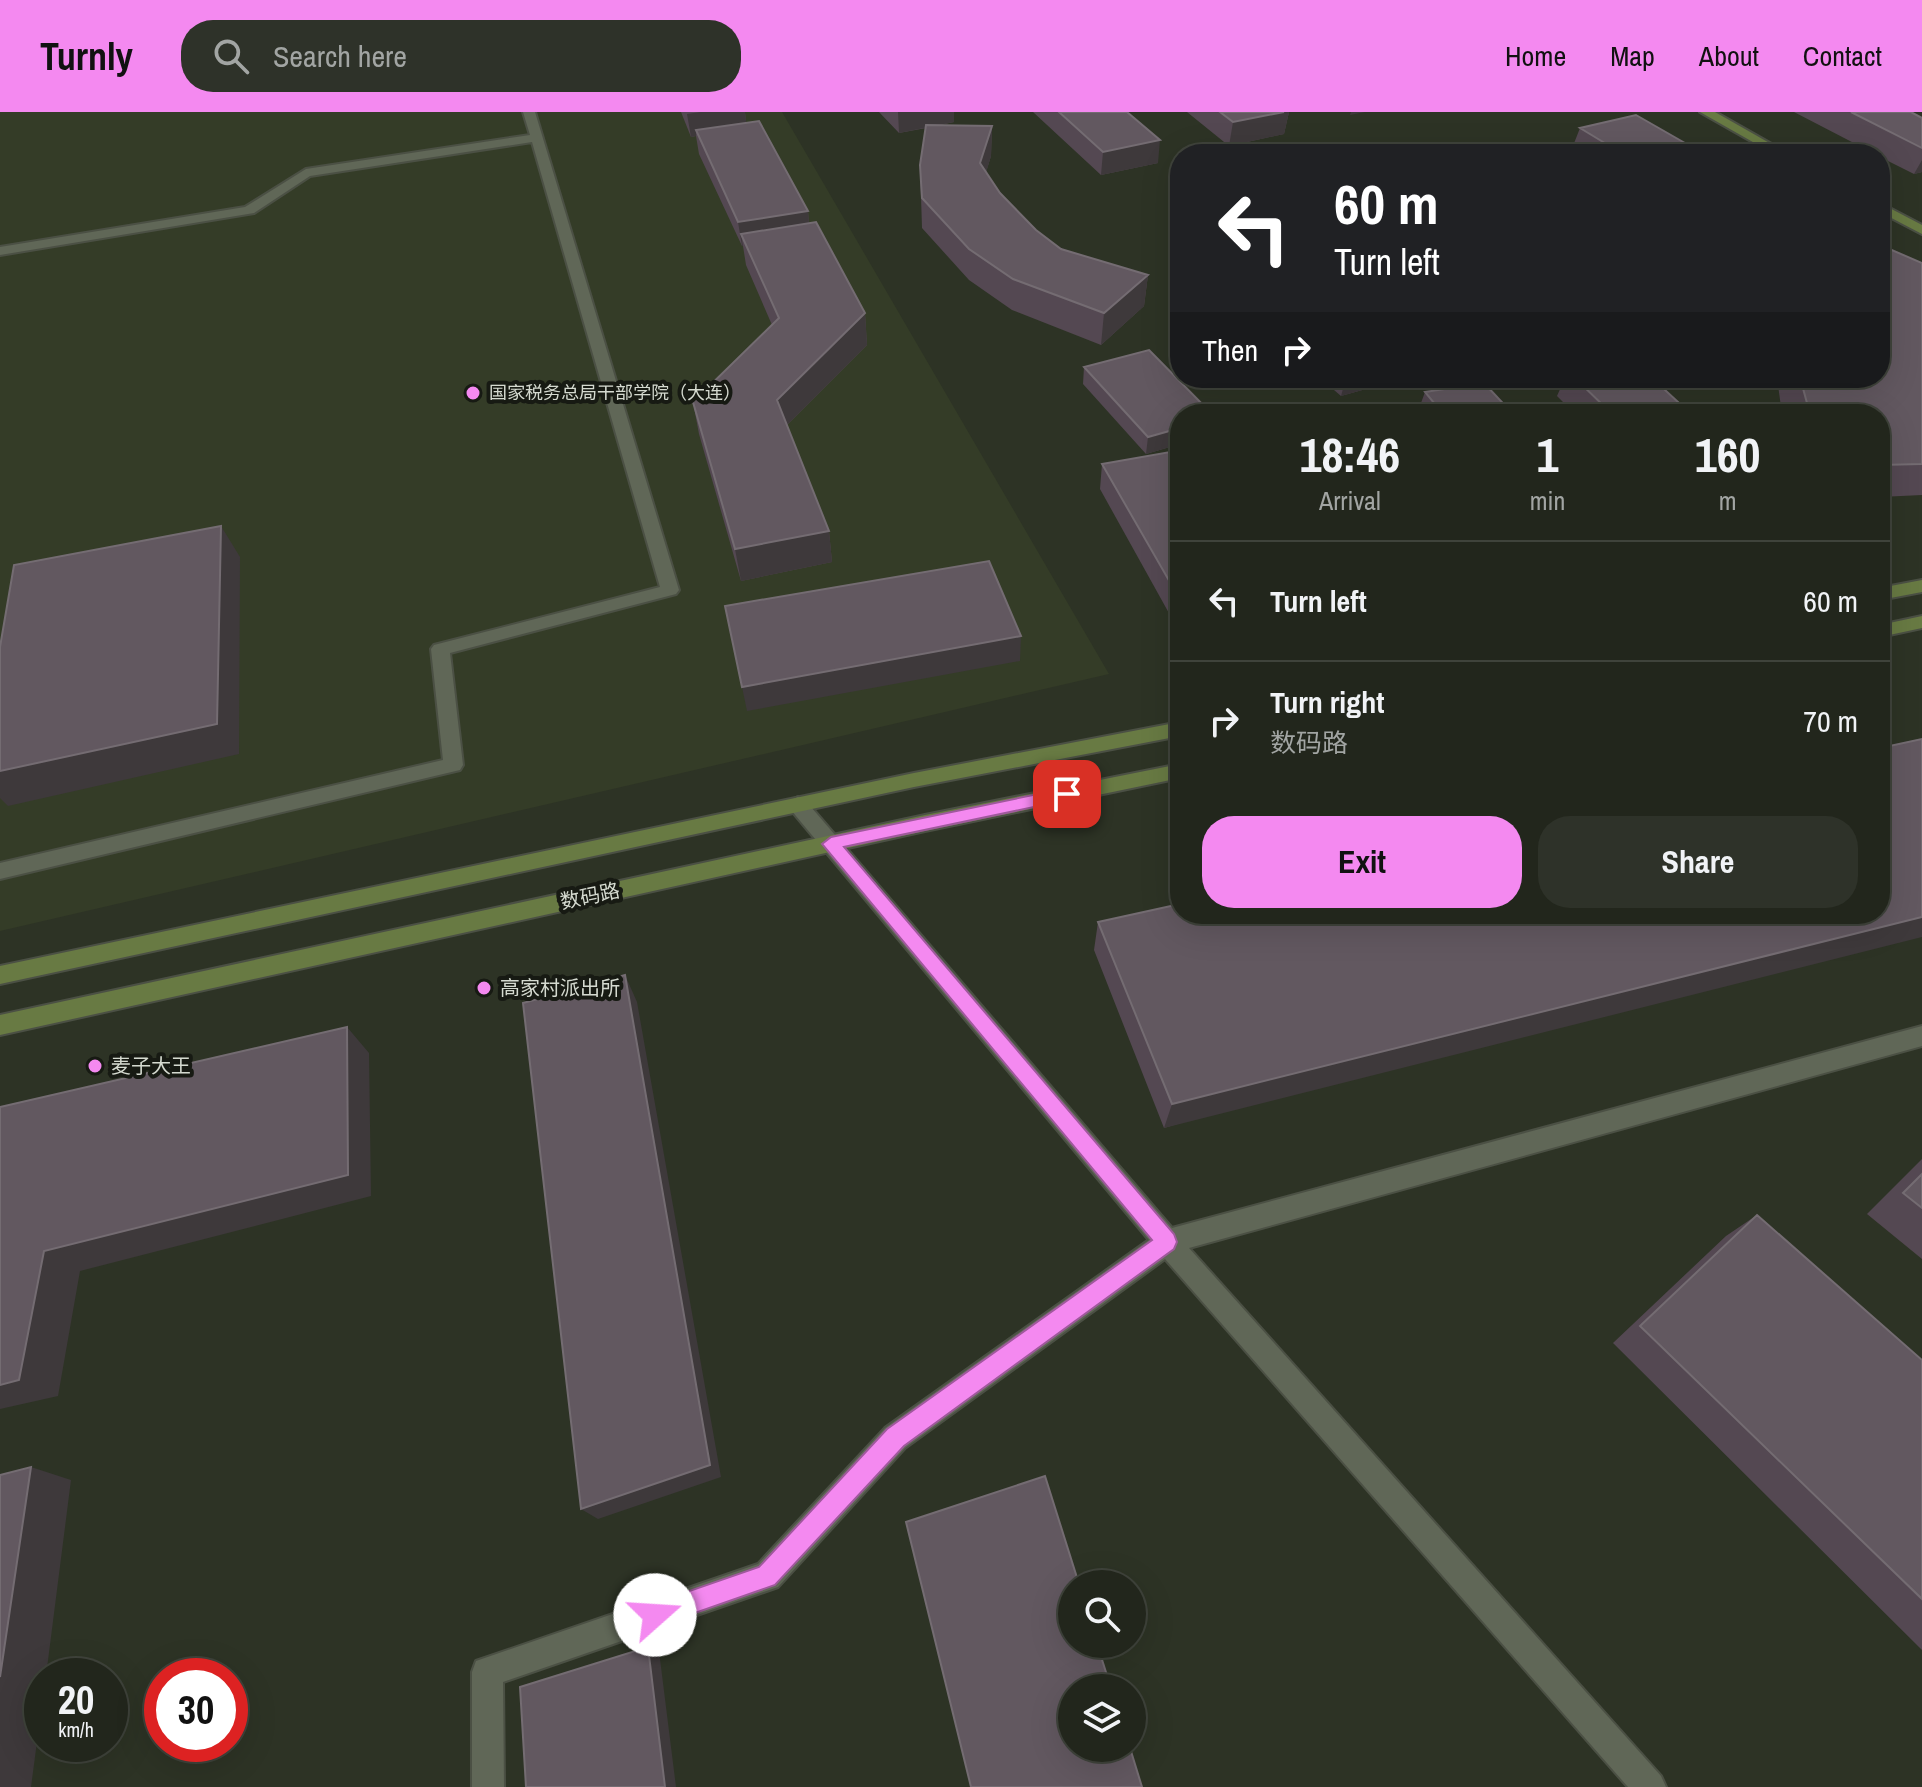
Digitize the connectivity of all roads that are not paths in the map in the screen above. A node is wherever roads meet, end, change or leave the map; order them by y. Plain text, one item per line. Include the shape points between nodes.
1 (529, 112) edge
2 (1706, 112) edge
3 (537, 138) junction
4 (1765, 144) edge
5 (1890, 212) edge
6 (1922, 230) edge
7 (0, 251) edge
8 (1922, 586) edge
9 (1890, 592) edge
10 (1922, 622) edge
11 (1890, 629) edge
12 (1170, 731) edge
13 (1170, 773) edge
14 (798, 805) junction
15 (831, 844) junction
16 (0, 871) edge
17 (0, 975) edge
18 (0, 1025) edge
19 (1922, 1036) edge
20 (1167, 1242) junction
21 (488, 1787) edge
22 (1650, 1787) edge

1 - 3 street
2 - 4 main road
3 - 7 street via 306,173 249,210
3 - 16 street via 670,590 440,649 453,765
5 - 6 main road
8 - 9 main road
10 - 11 main road
12 - 14 main road
13 - 15 main road, 数码路
14 - 15 street
14 - 17 main road
15 - 18 main road, 数码路
15 - 20 street
19 - 20 street
20 - 21 street via 895,1438 767,1576 487,1672
20 - 22 street

